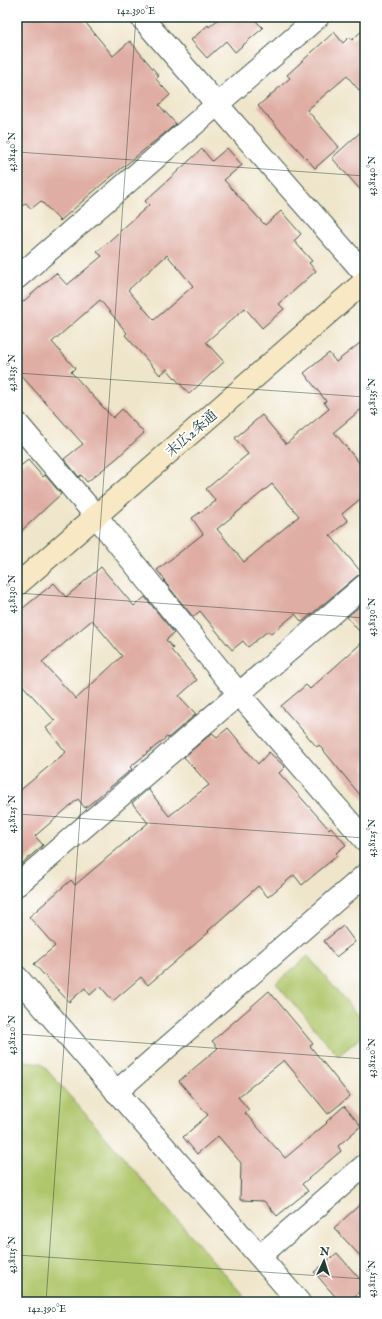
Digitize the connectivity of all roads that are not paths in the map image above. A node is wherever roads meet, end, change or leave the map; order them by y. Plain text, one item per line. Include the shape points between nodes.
1 (142, 17) edge
2 (318, 17) edge
3 (217, 105) junction
4 (365, 274) edge
5 (17, 278) edge
6 (365, 281) edge
7 (17, 423) edge
8 (96, 516) junction
9 (17, 584) edge
10 (365, 585) edge
11 (239, 694) junction
12 (365, 840) edge
13 (365, 875) edge
14 (17, 885) edge
15 (17, 977) edge
16 (116, 1092) junction
17 (365, 1165) edge
18 (260, 1256) junction
19 (299, 1302) edge

1 - 3 street
2 - 3 street
3 - 4 street
3 - 5 street
6 - 8 street, 末広2条通
7 - 8 street
8 - 9 street, 末広2条通
8 - 11 street
10 - 11 street
11 - 12 street
11 - 14 street
13 - 16 street
15 - 16 street
16 - 18 street
17 - 18 street
18 - 19 street

